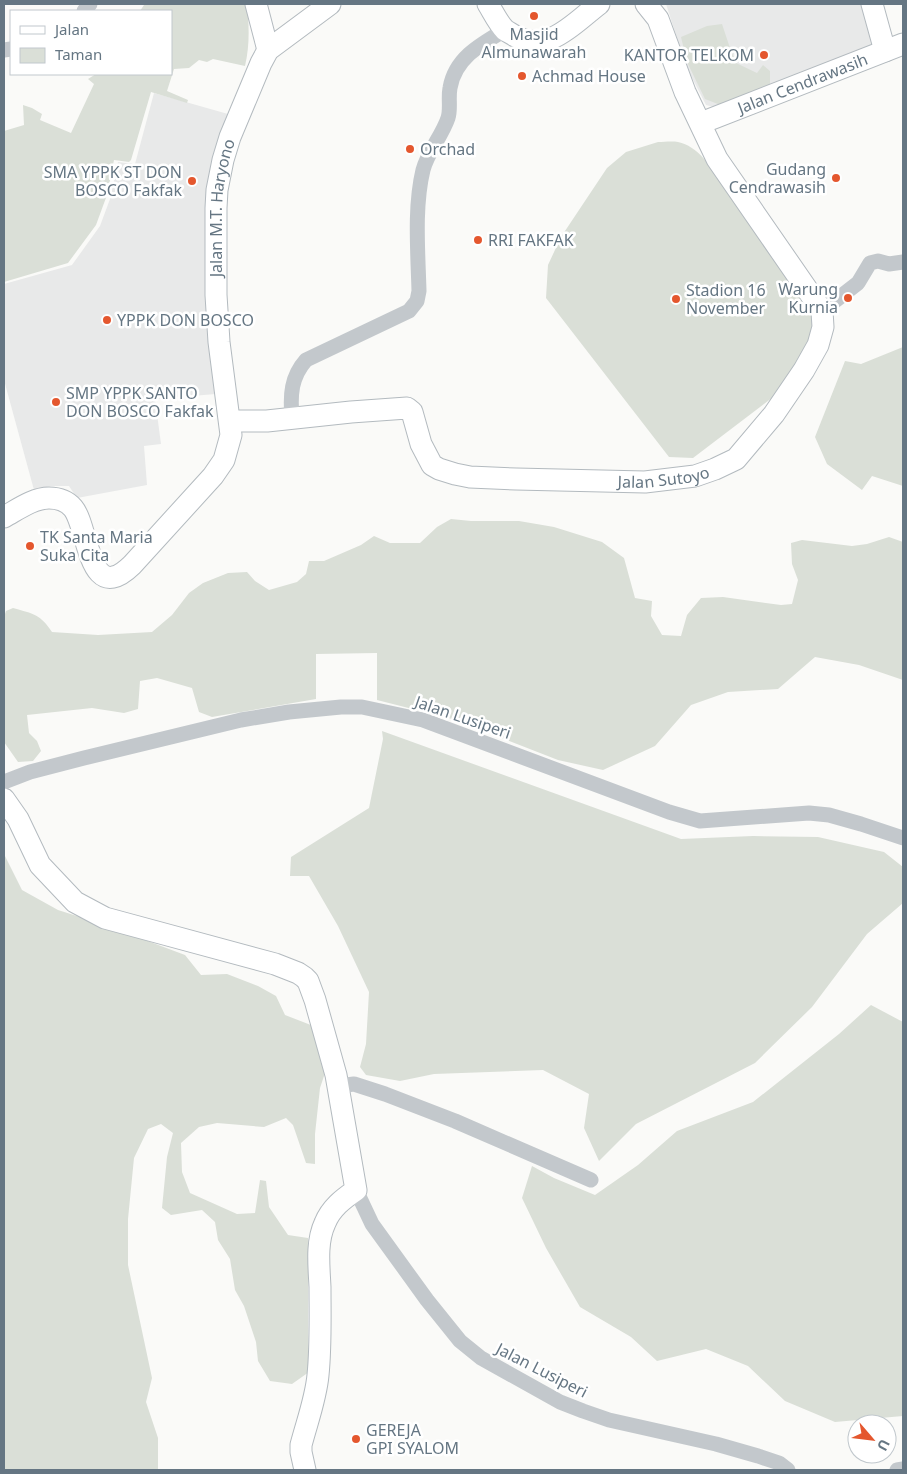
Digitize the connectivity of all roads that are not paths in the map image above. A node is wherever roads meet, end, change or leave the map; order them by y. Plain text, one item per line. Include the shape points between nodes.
1 (256, 4) edge
2 (330, 4) edge
3 (488, 4) edge
4 (646, 4) edge
5 (872, 4) edge
6 (594, 8) edge
7 (505, 30) junction
8 (894, 47) edge
9 (268, 50) junction
10 (701, 123) junction
11 (903, 262) edge
12 (822, 311) junction
13 (292, 417) junction
14 (230, 421) junction
15 (4, 517) edge
16 (4, 782) edge
17 (4, 799) edge
18 (903, 838) edge
19 (338, 1086) junction
20 (591, 1180) dead end
21 (356, 1190) junction
22 (903, 1469) edge
23 (305, 1470) edge
24 (788, 1470) edge
25 (897, 1470) edge

1 - 9 main road
2 - 9 main road
3 - 7 main road
4 - 10 main road via 658,19 682,84
5 - 8 main road
6 - 7 main road via 546,41 528,41
7 - 13 street via 463,58 453,75 448,118 426,162 422,178 417,301 409,311 306,360 292,382
8 - 10 main road, Jalan Cendrawasih
9 - 14 main road, Jalan M.T. Haryono via 230,137 217,190 218,342
10 - 12 main road via 717,159
11 - 12 street via 870,263 858,283
12 - 13 main road, Jalan Sutoyo via 823,327 818,345 768,422 736,459 695,476 645,482 461,476 432,465 408,409
13 - 14 main road, Jalan Sutoyo
14 - 15 main road, Jalan M.T. Haryono via 229,446 213,476 118,576 97,570 78,515 60,499 38,500
16 - 18 street, Jalan Lusiperi via 30,772 241,720 290,712 362,707 423,720 700,821 809,813 845,819
17 - 19 main road via 18,819 40,864 75,902 105,918 275,964 304,977 315,1000
19 - 20 street via 354,1084 385,1094
19 - 21 main road
21 - 23 main road via 338,1203 324,1224 319,1267 318,1376 300,1452
21 - 24 street, Jalan Lusiperi via 372,1224 427,1300 460,1341 481,1358 560,1402 583,1411 758,1456 779,1463
22 - 25 street

